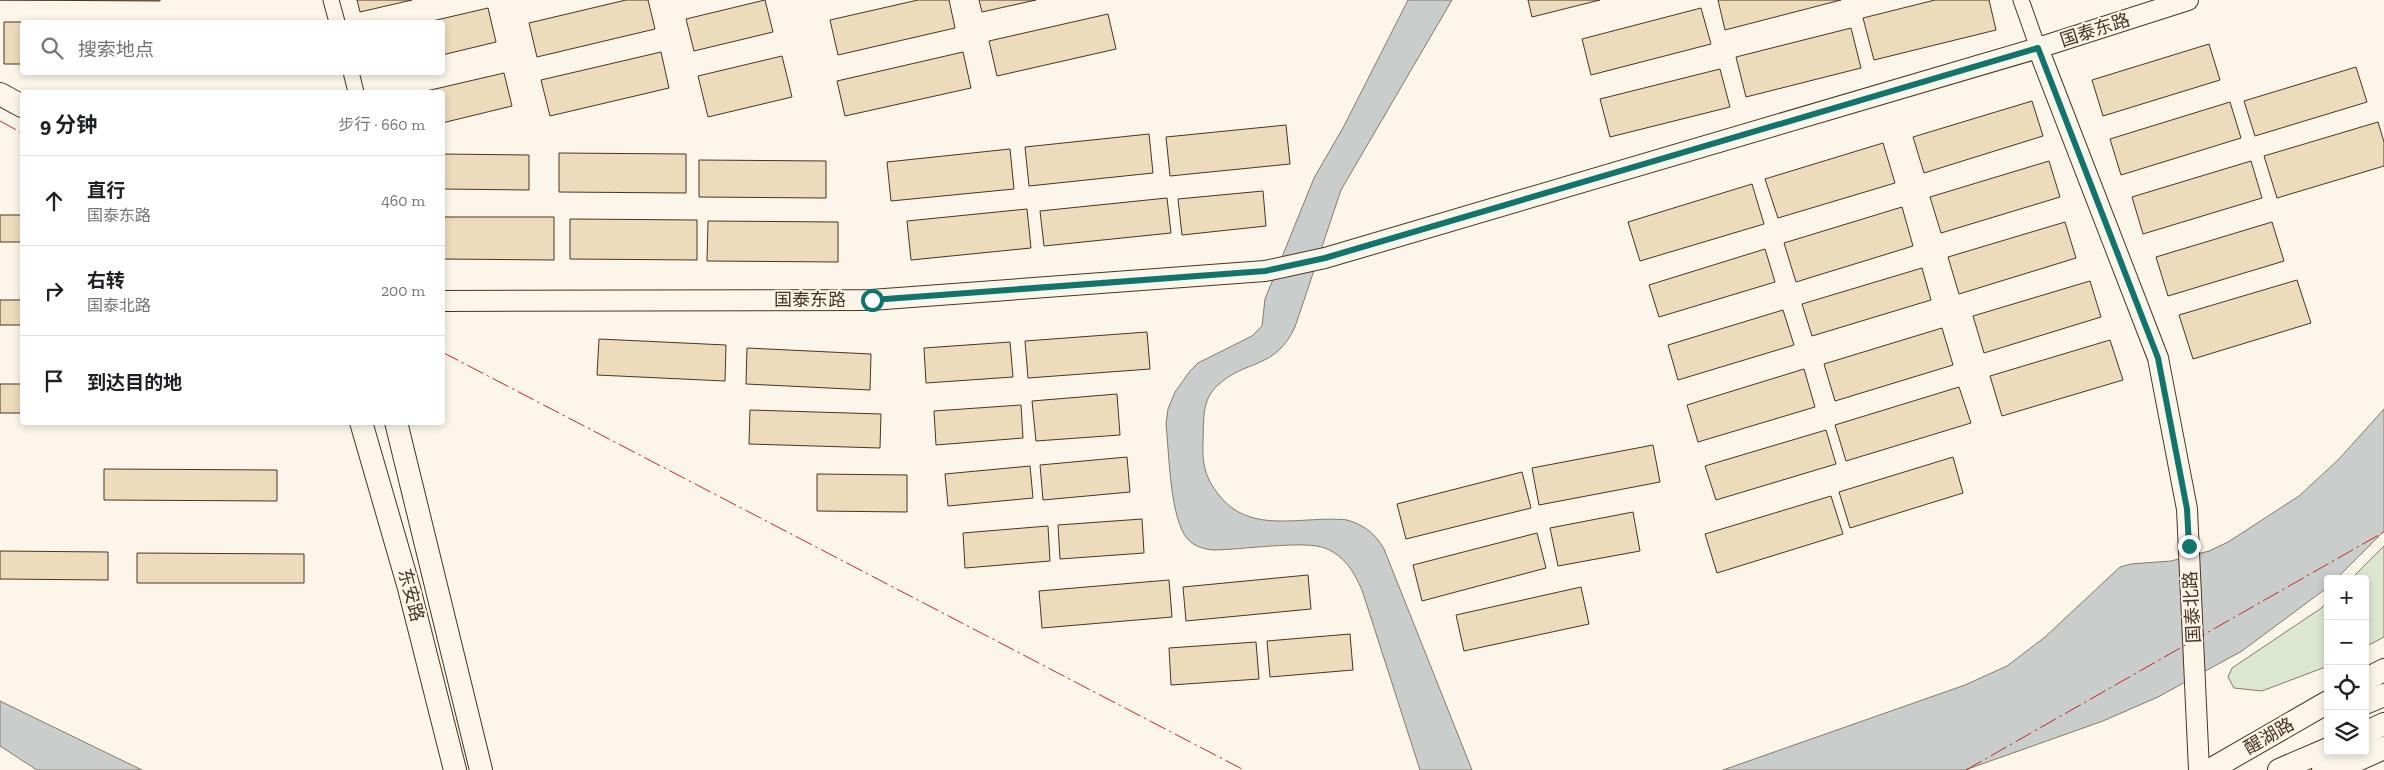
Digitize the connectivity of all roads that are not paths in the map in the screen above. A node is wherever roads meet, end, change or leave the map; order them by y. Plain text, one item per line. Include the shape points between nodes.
1 (331, 0) edge
2 (2021, 0) edge
3 (2188, 0) edge
4 (336, 20) edge
5 (2038, 48) junction
6 (352, 75) edge
7 (356, 90) edge
8 (0, 94) edge
9 (20, 105) edge
10 (445, 301) edge
11 (362, 425) edge
12 (397, 425) edge
13 (2384, 670) edge
14 (2369, 678) edge
15 (2384, 695) edge
16 (2369, 701) edge
17 (2324, 704) edge
18 (2324, 722) edge
19 (2384, 724) edge
20 (2369, 730) edge
21 (2384, 748) edge
22 (2324, 751) edge
23 (455, 770) edge
24 (481, 770) edge
25 (2199, 770) edge
26 (2212, 770) edge
27 (2279, 770) edge
28 (2323, 770) edge

1 - 4 street
2 - 5 street
3 - 5 street, 国泰东路
5 - 10 street, 国泰东路 via 1325,258 1265,271 872,300
5 - 25 street, 国泰北路 via 2158,358 2187,509
6 - 7 street
8 - 9 main road
11 - 23 main road, 东安路 via 410,588
12 - 24 main road, 东安路
13 - 14 main road
15 - 16 main road
17 - 26 main road, 醒湖路
18 - 26 main road
19 - 20 main road
21 - 28 main road
22 - 27 main road

